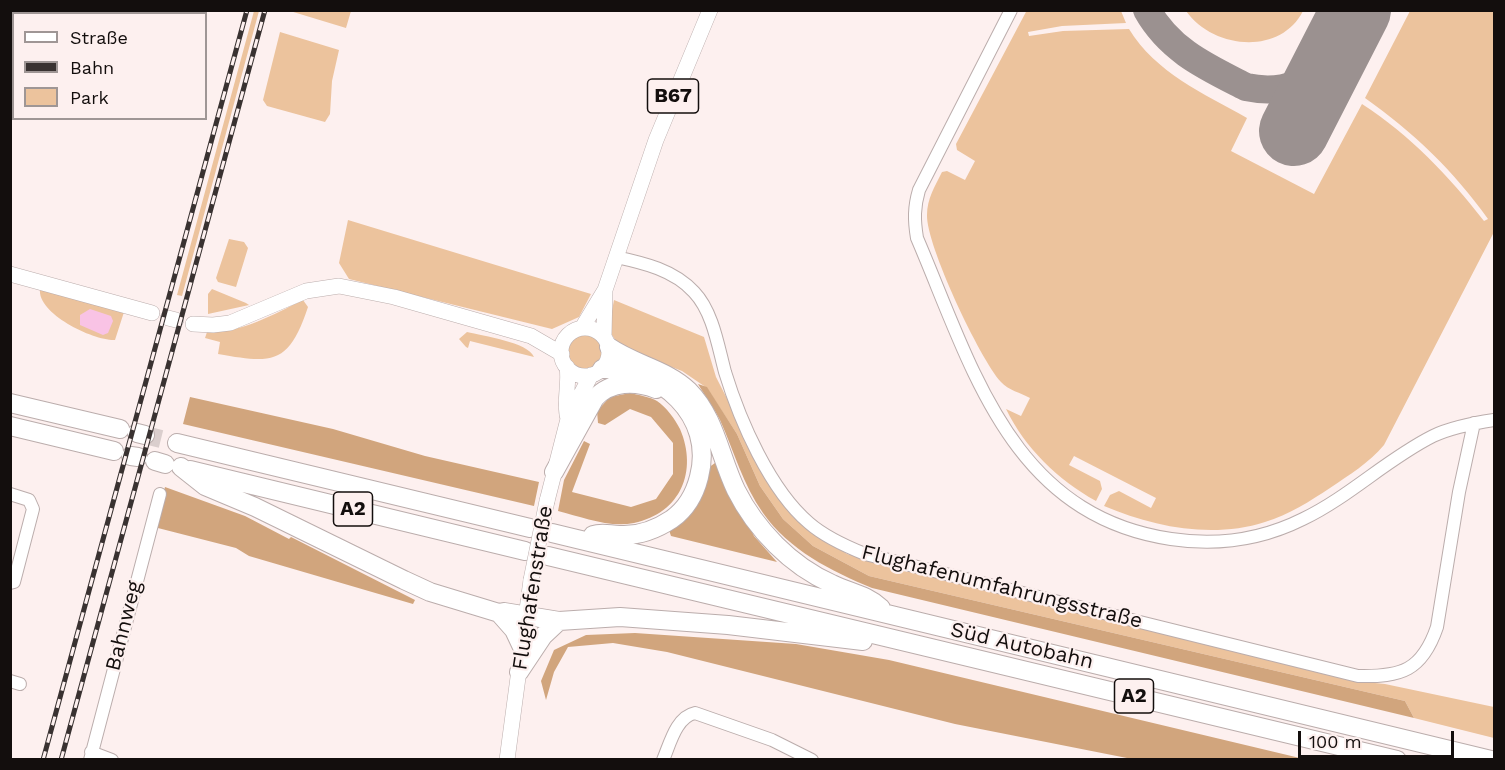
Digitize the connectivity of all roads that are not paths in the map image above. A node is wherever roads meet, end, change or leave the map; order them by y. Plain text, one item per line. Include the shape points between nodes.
1 (710, 10) edge
2 (1011, 10) edge
3 (616, 257) junction
4 (10, 274) edge
5 (605, 290) junction
6 (152, 313) dead end
7 (193, 324) dead end
8 (575, 332) junction
9 (531, 336) junction
10 (607, 342) junction
11 (564, 360) junction
12 (596, 372) junction
13 (680, 400) junction
14 (10, 403) edge
15 (568, 419) junction
16 (1494, 420) edge
17 (1474, 423) junction
18 (10, 426) edge
19 (151, 460) junction
20 (554, 472) junction
21 (10, 494) edge
22 (160, 494) dead end
23 (530, 528) dead end
24 (552, 533) dead end
25 (578, 538) junction
26 (525, 551) dead end
27 (548, 556) dead end
28 (10, 583) edge
29 (499, 613) junction
30 (886, 614) junction
31 (525, 615) junction
32 (559, 621) junction
33 (919, 645) junction
34 (522, 647) junction
35 (519, 672) junction
36 (91, 756) edge
37 (112, 759) edge
38 (507, 759) edge
39 (663, 759) edge
40 (812, 759) edge
41 (1397, 759) edge
42 (1491, 759) edge

1 - 3 main road, Flughafenstraße / B67 via 662,123
2 - 17 street via 919,190 914,222 978,381 1007,434 1033,469 1062,494 1100,518 1151,536 1198,543 1230,542 1265,535 1304,519 1432,436
3 - 5 main road, Flughafenstraße / B67
3 - 17 street, Flughafenumfahrungsstraße via 672,274 695,292 708,315 730,388 757,452 780,490 808,523 837,542 865,554 1358,676 1401,673 1420,661 1431,645
4 - 6 main road
5 - 8 main road, Flughafenstraße / B67
5 - 10 main road, Flughafenstraße / B67
7 - 9 main road via 230,323 306,291 339,286 394,297
8 - 9 main road
8 - 10 main road via 590,328
8 - 11 main road, Flughafenstraße / B67 via 562,345
9 - 11 main road
10 - 12 main road, Flughafenstraße / B67 via 609,357
10 - 30 highway via 674,378 690,392 704,410 736,489 755,522 777,546 803,568 833,585 870,598
11 - 12 main road via 575,373
11 - 15 main road, Flughafenstraße / B67 via 569,380 565,410
12 - 13 highway via 619,369 641,374
12 - 15 main road, Flughafenstraße / B67
13 - 20 highway via 651,387 620,383 603,389
13 - 25 highway via 698,429 703,453 697,484 686,504 672,519 647,531
14 - 23 highway, A2
15 - 20 main road, Flughafenstraße / B67
16 - 17 street
18 - 19 highway, A2
19 - 26 highway, A2
19 - 29 highway via 430,592
20 - 31 main road, Flughafenstraße / B67, bridge
21 - 28 street via 29,500 33,509 14,582
22 - 36 street, Bahnweg
24 - 25 highway, Süd Autobahn / A2
25 - 30 highway, Süd Autobahn / A2
27 - 33 highway, Süd Autobahn / A2
29 - 31 highway
29 - 34 highway
30 - 42 highway, Süd Autobahn / A2
31 - 32 highway
31 - 34 main road, Flughafenstraße / B67
32 - 33 highway via 620,616
32 - 35 highway via 543,636
33 - 41 highway, Süd Autobahn / A2
34 - 35 main road, Flughafenstraße / B67
35 - 38 main road, Flughafenstraße / B67
36 - 37 street
39 - 40 street via 679,724 688,714 695,713 772,740

